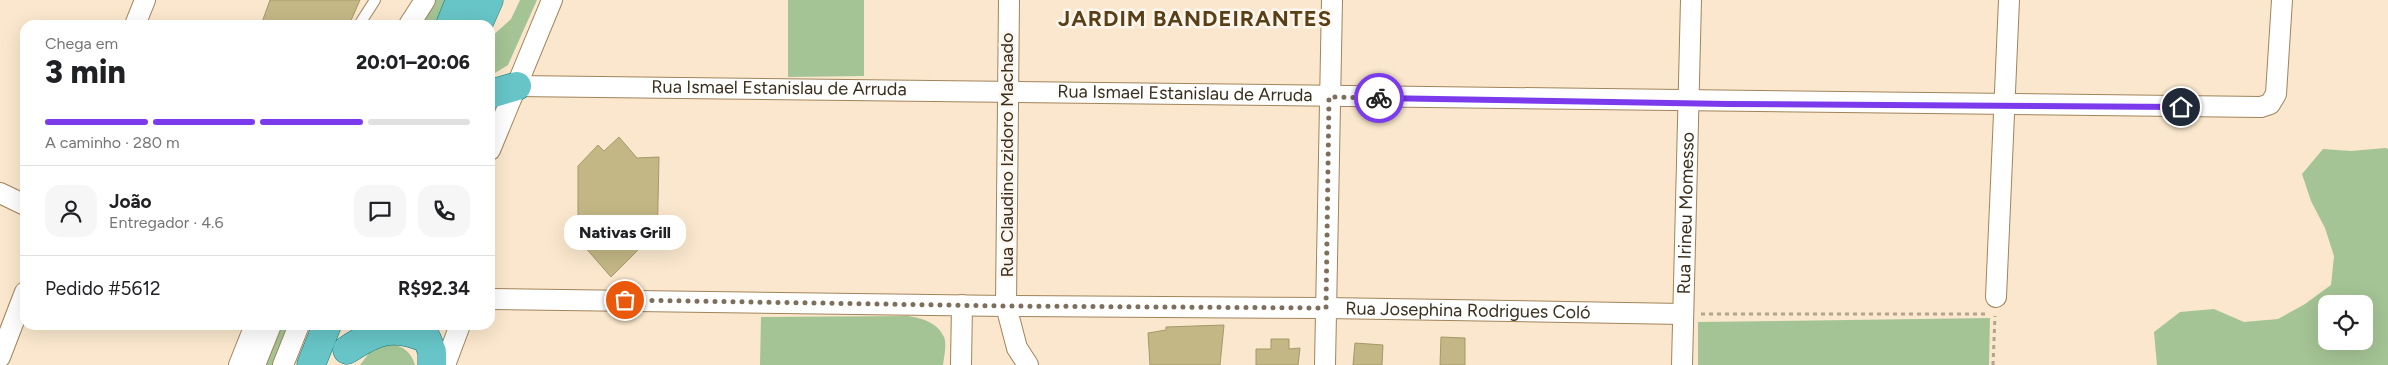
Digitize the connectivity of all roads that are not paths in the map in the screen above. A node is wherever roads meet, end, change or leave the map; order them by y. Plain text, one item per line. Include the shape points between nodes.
1 (145, 0) edge
2 (375, 0) edge
3 (425, 0) edge
4 (460, 0) edge
5 (489, 0) edge
6 (552, 0) edge
7 (1009, 0) edge
8 (1332, 0) edge
9 (1692, 0) edge
10 (2009, 0) edge
11 (2282, 0) edge
12 (137, 20) edge
13 (362, 20) edge
14 (412, 20) edge
15 (452, 20) edge
16 (480, 20) edge
17 (518, 86) junction
18 (1008, 90) junction
19 (495, 93) edge
20 (1329, 97) junction
21 (1688, 103) junction
22 (2006, 106) junction
23 (495, 139) edge
24 (0, 193) edge
25 (20, 203) edge
26 (495, 299) edge
27 (20, 305) edge
28 (962, 305) junction
29 (1006, 306) junction
30 (1996, 306) road end
31 (1326, 308) junction
32 (1683, 314) junction
33 (253, 330) edge
34 (269, 330) edge
35 (296, 330) edge
36 (325, 330) edge
37 (356, 330) edge
38 (458, 330) edge
39 (0, 357) edge
40 (344, 357) edge
41 (239, 365) edge
42 (254, 365) edge
43 (283, 365) edge
44 (310, 365) edge
45 (432, 365) edge
46 (445, 365) edge
47 (961, 365) edge
48 (1028, 365) edge
49 (1325, 365) edge
50 (1682, 365) edge

1 - 12 street
2 - 13 lane
3 - 14 street
4 - 15 main road
5 - 16 main road
6 - 17 street
7 - 18 street, Rua Claudino Izidoro Machado
8 - 20 street
9 - 21 street, Rua Irineu Momesso
10 - 22 street
11 - 22 street, Rua Ismael Estanislau de Arruda via 2276,94 2270,104 2261,107
17 - 18 street, Rua Ismael Estanislau de Arruda
17 - 19 main road
17 - 23 street
18 - 20 street, Rua Ismael Estanislau de Arruda
18 - 29 street, Rua Claudino Izidoro Machado
20 - 21 street, Rua Ismael Estanislau de Arruda
20 - 31 street
21 - 22 street, Rua Ismael Estanislau de Arruda
21 - 32 street, Rua Irineu Momesso
22 - 30 street
24 - 25 street
26 - 28 street, Rua Josephina Rodrigues Coló
27 - 39 street
28 - 29 street, Rua Josephina Rodrigues Coló
28 - 47 street
29 - 31 street, Rua Josephina Rodrigues Coló
29 - 48 street, Rua Claudino Izidoro Machado via 1017,348
31 - 32 street, Rua Josephina Rodrigues Coló
31 - 49 street
32 - 50 street, Rua Irineu Momesso
33 - 41 street
34 - 42 street
35 - 43 street
36 - 44 main road
37 - 40 main road
38 - 46 street
40 - 45 main road via 371,334 409,331 427,339

